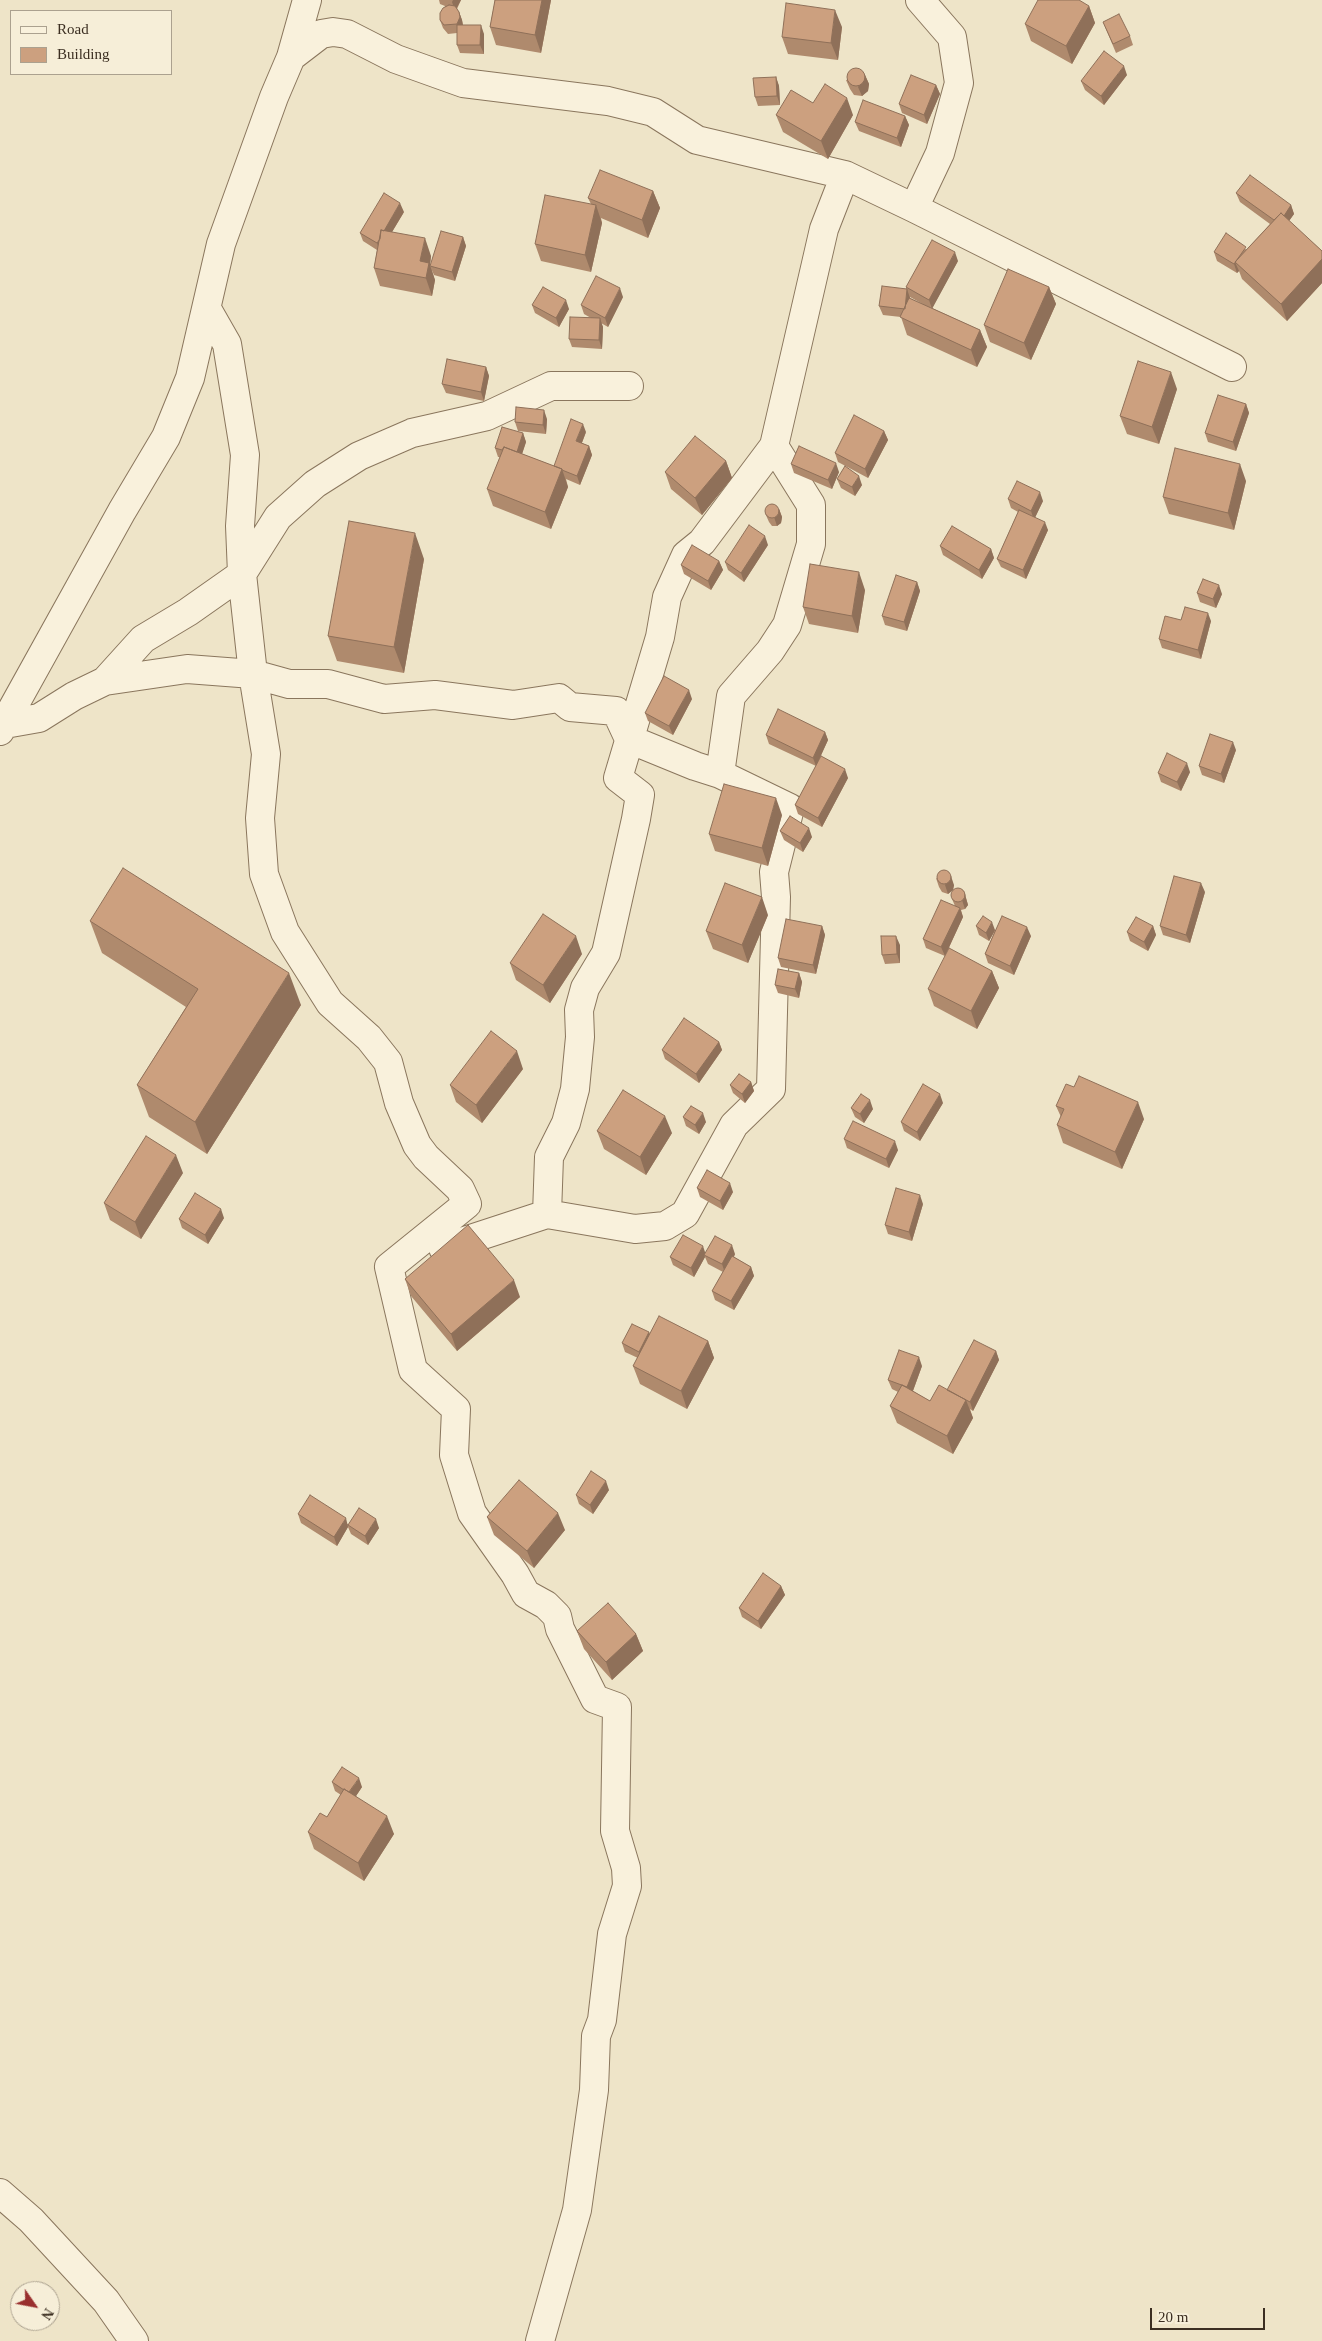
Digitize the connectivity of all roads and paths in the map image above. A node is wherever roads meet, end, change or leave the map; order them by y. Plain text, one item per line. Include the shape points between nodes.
1 (307, 0) edge
2 (920, 0) edge
3 (291, 57) junction
4 (845, 175) junction
5 (914, 208) junction
6 (207, 309) junction
7 (1232, 367) dead end
8 (629, 386) dead end
9 (774, 446) junction
10 (242, 574) junction
11 (253, 674) junction
12 (32, 678) junction
13 (105, 681) junction
14 (74, 696) junction
15 (2, 728) edge
16 (629, 739) junction
17 (720, 774) junction
18 (547, 1214) junction
19 (389, 1267) junction
20 (0, 2193) edge
21 (134, 2341) edge
22 (540, 2341) edge

1 - 3 street
2 - 5 street via 952,37 959,83 940,153
3 - 4 street via 321,34 347,34 396,60 462,83 608,101 653,112 697,140
3 - 6 street via 221,244
4 - 5 street
4 - 9 street via 824,229
5 - 7 street
6 - 10 street via 227,344 245,455 240,526
6 - 12 street via 190,378 166,437
8 - 10 street via 551,386 487,416 412,433 358,456 315,484 278,518
9 - 16 street via 702,542 686,555 668,597 660,637
9 - 17 street via 811,505 811,544 787,625 770,651 731,696
10 - 11 street
10 - 13 street via 142,639
11 - 13 street via 187,669
11 - 16 street via 289,684 328,684 384,699 435,694 513,705 558,698 570,707 616,711
11 - 19 street via 266,754 260,818 264,874 285,932 330,1003 369,1038 388,1062 399,1103 418,1145 460,1189 467,1204
12 - 14 street
12 - 15 street
13 - 14 street
14 - 15 street via 39,718
16 - 17 street
16 - 18 street via 618,778 640,796 606,953 585,988 579,1010 576,1089 566,1122 549,1157
17 - 18 street via 790,808 774,872 771,1089 734,1125 685,1214 665,1226 635,1229
18 - 19 street
19 - 22 street via 413,1370 456,1409 454,1455 472,1513 516,1574 526,1594 557,1616 560,1629 595,1699 617,1707 615,1830 626,1868 626,1886 612,1934 602,2020 596,2036 594,2090 577,2210
20 - 21 street via 31,2220 106,2301

